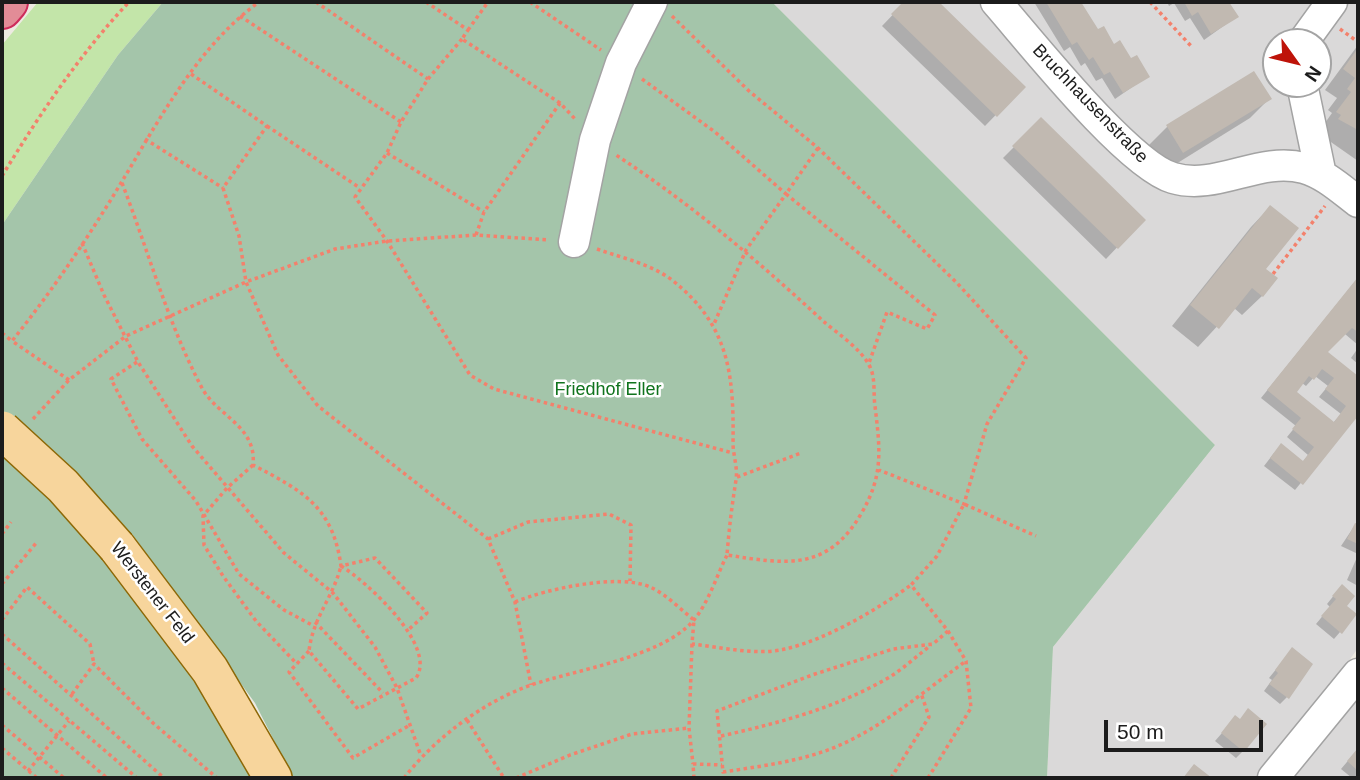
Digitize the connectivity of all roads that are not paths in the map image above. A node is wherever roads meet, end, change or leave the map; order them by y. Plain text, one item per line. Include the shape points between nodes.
1 (8, 2) edge
2 (996, 2) edge
3 (1332, 2) edge
4 (660, 6) edge
5 (2, 9) edge
6 (1313, 28) edge
7 (1307, 98) edge
8 (1339, 189) edge
9 (574, 242) road end
10 (14, 428) edge
11 (1358, 674) edge
12 (273, 778) edge
13 (1273, 778) edge

1 - 5 highway
2 - 8 street, Bruchhausenstraße via 1135,155 1156,170 1194,182 1296,166
3 - 6 street
4 - 9 street via 621,63 594,140
7 - 8 street
10 - 12 main road, Werstener Feld, bridge via 117,547 210,670
11 - 13 street

